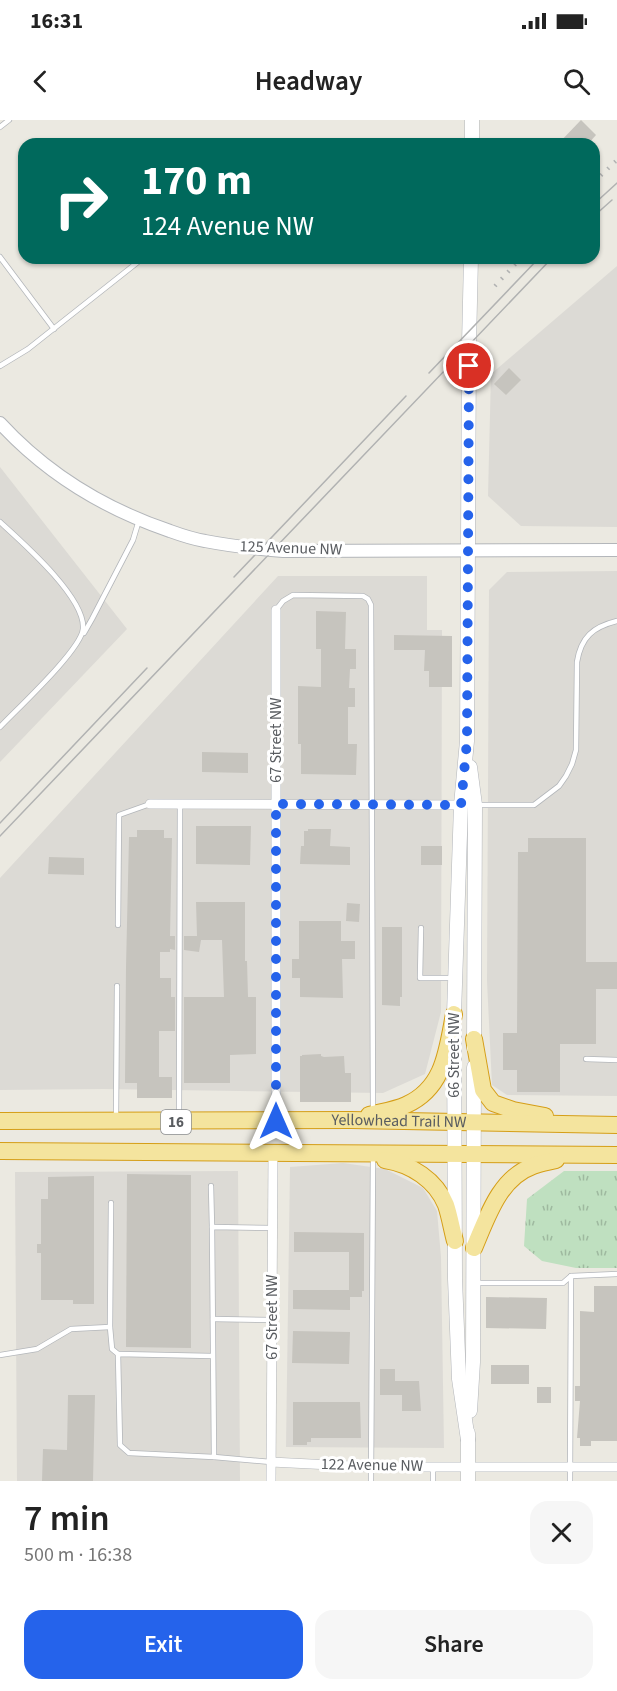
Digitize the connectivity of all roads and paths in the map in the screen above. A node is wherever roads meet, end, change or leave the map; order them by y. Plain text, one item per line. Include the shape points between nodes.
1 (9, 120) edge
2 (472, 120) edge
3 (0, 127) edge
4 (472, 138) edge
5 (0, 257) edge
6 (135, 264) edge
7 (471, 264) edge
8 (54, 329) junction
9 (0, 366) edge
10 (0, 423) edge
11 (139, 520) junction
12 (0, 522) edge
13 (468, 550) junction
14 (617, 550) edge
15 (276, 610) joint
16 (617, 621) edge
17 (79, 640) junction
18 (0, 727) edge
19 (150, 804) joint
20 (180, 804) junction
21 (276, 804) junction
22 (372, 805) junction
23 (468, 805) junction
24 (118, 925) dead end
25 (421, 928) dead end
26 (455, 978) junction
27 (117, 986) dead end
28 (454, 1014) junction
29 (474, 1039) junction
30 (586, 1059) dead end
31 (617, 1060) edge
32 (373, 1118) junction
33 (0, 1121) edge
34 (276, 1121) junction
35 (116, 1122) junction
36 (179, 1122) junction
37 (455, 1123) junction
38 (474, 1123) junction
39 (590, 1125) junction
40 (617, 1125) edge
41 (0, 1151) edge
42 (273, 1153) junction
43 (455, 1153) junction
44 (473, 1153) junction
45 (575, 1155) junction
46 (617, 1155) edge
47 (373, 1156) junction
48 (211, 1186) dead end
49 (111, 1203) dead end
50 (212, 1227) junction
51 (273, 1228) junction
52 (455, 1241) junction
53 (474, 1248) junction
54 (617, 1274) edge
55 (571, 1276) junction
56 (474, 1283) junction
57 (213, 1319) junction
58 (272, 1320) junction
59 (110, 1327) junction
60 (118, 1354) junction
61 (0, 1355) edge
62 (212, 1356) junction
63 (468, 1440) junction
64 (214, 1457) junction
65 (271, 1462) junction
66 (371, 1467) junction
67 (433, 1467) junction
68 (570, 1467) junction
69 (617, 1467) edge
70 (468, 1474) edge
71 (271, 1481) edge
72 (371, 1481) edge
73 (433, 1481) edge
74 (570, 1481) edge

1 - 3 lane
2 - 4 main road
5 - 8 lane
6 - 8 lane
7 - 13 main road, 66 Street NW
8 - 9 lane
10 - 11 street, 125 Avenue NW via 68,481
11 - 13 street, 125 Avenue NW via 203,541 260,549
11 - 17 lane via 93,619
12 - 17 lane via 39,557 74,604 82,618
13 - 14 street, 125 Avenue NW
13 - 23 main road, 66 Street NW
15 - 21 street, 67 Street NW
15 - 22 lane via 293,596 363,596 371,605
16 - 23 lane via 591,632 579,651 576,750 559,786 534,805
17 - 18 lane
19 - 20 street
19 - 24 lane via 119,815
20 - 21 street
20 - 36 lane
21 - 22 street
21 - 34 street, 67 Street NW
22 - 23 street
22 - 32 lane
23 - 26 main road, 66 Street NW
23 - 29 main road, 66 Street NW
25 - 26 lane via 420,978
26 - 28 main road, 66 Street NW
27 - 35 lane
28 - 32 highway, Yellowhead Trail NW via 445,1060 423,1095
28 - 37 main road, 66 Street NW
29 - 38 main road, 66 Street NW
29 - 39 highway via 483,1090 493,1103
30 - 31 lane
32 - 34 highway, Yellowhead Trail NW / 16
32 - 37 highway, Yellowhead Trail NW
33 - 35 highway, Yellowhead Trail NW / 16
34 - 36 highway, Yellowhead Trail NW / 16
35 - 36 highway, Yellowhead Trail NW / 16
37 - 38 highway, Yellowhead Trail NW
37 - 43 main road, 66 Street NW
38 - 39 highway, Yellowhead Trail NW
38 - 44 main road, 66 Street NW
39 - 40 highway, Yellowhead Trail NW
41 - 42 highway, Yellowhead Trail NW / 16
42 - 47 highway, Yellowhead Trail NW / 16
42 - 51 street, 67 Street NW
43 - 44 highway, Yellowhead Trail NW
43 - 47 highway, Yellowhead Trail NW
43 - 52 main road, 66 Street NW
44 - 45 highway, Yellowhead Trail NW
44 - 53 main road, 66 Street NW
45 - 46 highway, Yellowhead Trail NW
45 - 53 highway via 531,1166 510,1181 496,1199
47 - 52 highway via 402,1164 434,1186 446,1206
47 - 66 lane
48 - 50 lane
49 - 59 lane
50 - 51 lane
50 - 57 lane
51 - 58 street, 67 Street NW
52 - 63 main road, 66 Street NW via 459,1379
53 - 56 main road, 66 Street NW
54 - 55 lane
55 - 56 lane via 563,1283
55 - 68 lane
56 - 63 main road, 66 Street NW
57 - 58 lane
57 - 62 lane
58 - 65 street, 67 Street NW
59 - 60 lane via 111,1349
59 - 61 lane via 71,1329 37,1349
60 - 62 lane
60 - 64 lane via 120,1445 129,1453
62 - 64 lane
63 - 70 main road, 66 Street NW
64 - 65 lane
65 - 66 street, 122 Avenue NW
65 - 71 street, 67 Street NW
66 - 67 street, 122 Avenue NW
66 - 72 lane
67 - 70 street, 122 Avenue NW
67 - 73 lane
68 - 69 street, 122 Avenue NW
68 - 70 street, 122 Avenue NW
68 - 74 lane

